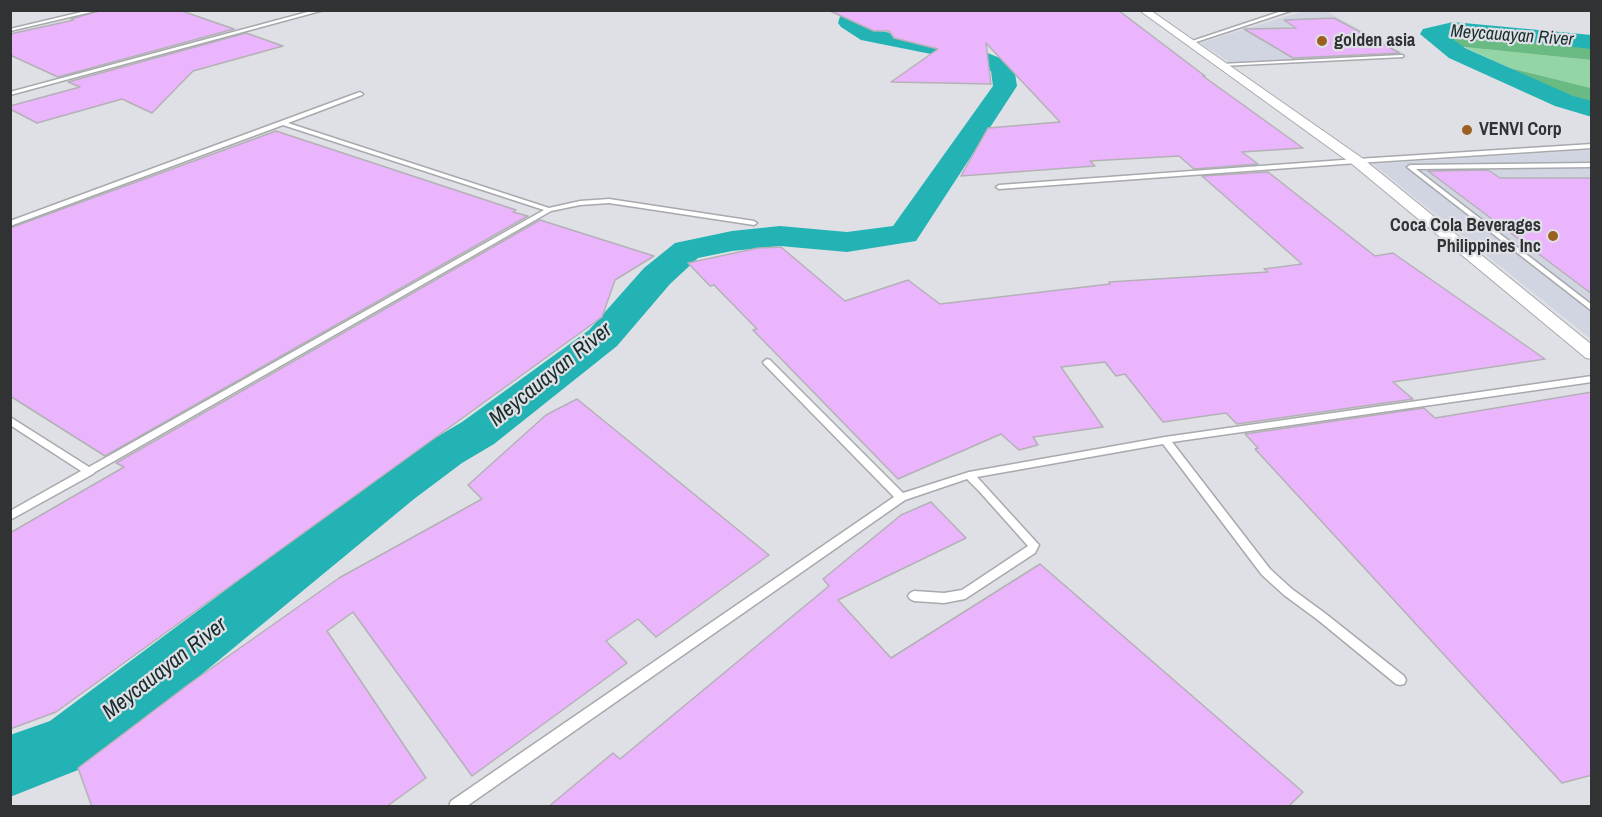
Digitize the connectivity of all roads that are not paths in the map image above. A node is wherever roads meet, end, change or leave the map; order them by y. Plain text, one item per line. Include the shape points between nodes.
1 (98, 10) edge
2 (322, 10) edge
3 (1143, 10) edge
4 (1292, 10) edge
5 (10, 30) edge
6 (1188, 43) junction
7 (1401, 56) dead end
8 (1221, 65) junction
9 (10, 94) edge
10 (360, 94) dead end
11 (283, 123) junction
12 (1592, 147) edge
13 (1357, 161) junction
14 (1592, 165) edge
15 (999, 187) dead end
16 (549, 210) junction
17 (754, 223) dead end
18 (10, 224) edge
19 (1592, 309) edge
20 (1592, 354) edge
21 (767, 362) dead end
22 (1592, 378) edge
23 (10, 420) edge
24 (1165, 440) junction
25 (90, 472) junction
26 (969, 475) junction
27 (901, 497) junction
28 (10, 516) edge
29 (914, 596) dead end
30 (1400, 680) dead end
31 (456, 807) edge

1 - 5 lane
2 - 9 lane
3 - 6 street
4 - 6 lane
6 - 8 street
7 - 8 lane
8 - 13 street
10 - 11 lane
11 - 16 lane
11 - 18 lane
12 - 13 lane
13 - 15 lane
13 - 20 street
14 - 19 lane via 1410,166
16 - 17 lane via 609,201
16 - 25 lane
21 - 27 lane
22 - 24 lane
23 - 25 lane
24 - 26 lane
24 - 30 lane via 1266,572
25 - 28 lane
26 - 27 lane
26 - 29 lane via 1034,545 965,594 944,598
27 - 31 lane

